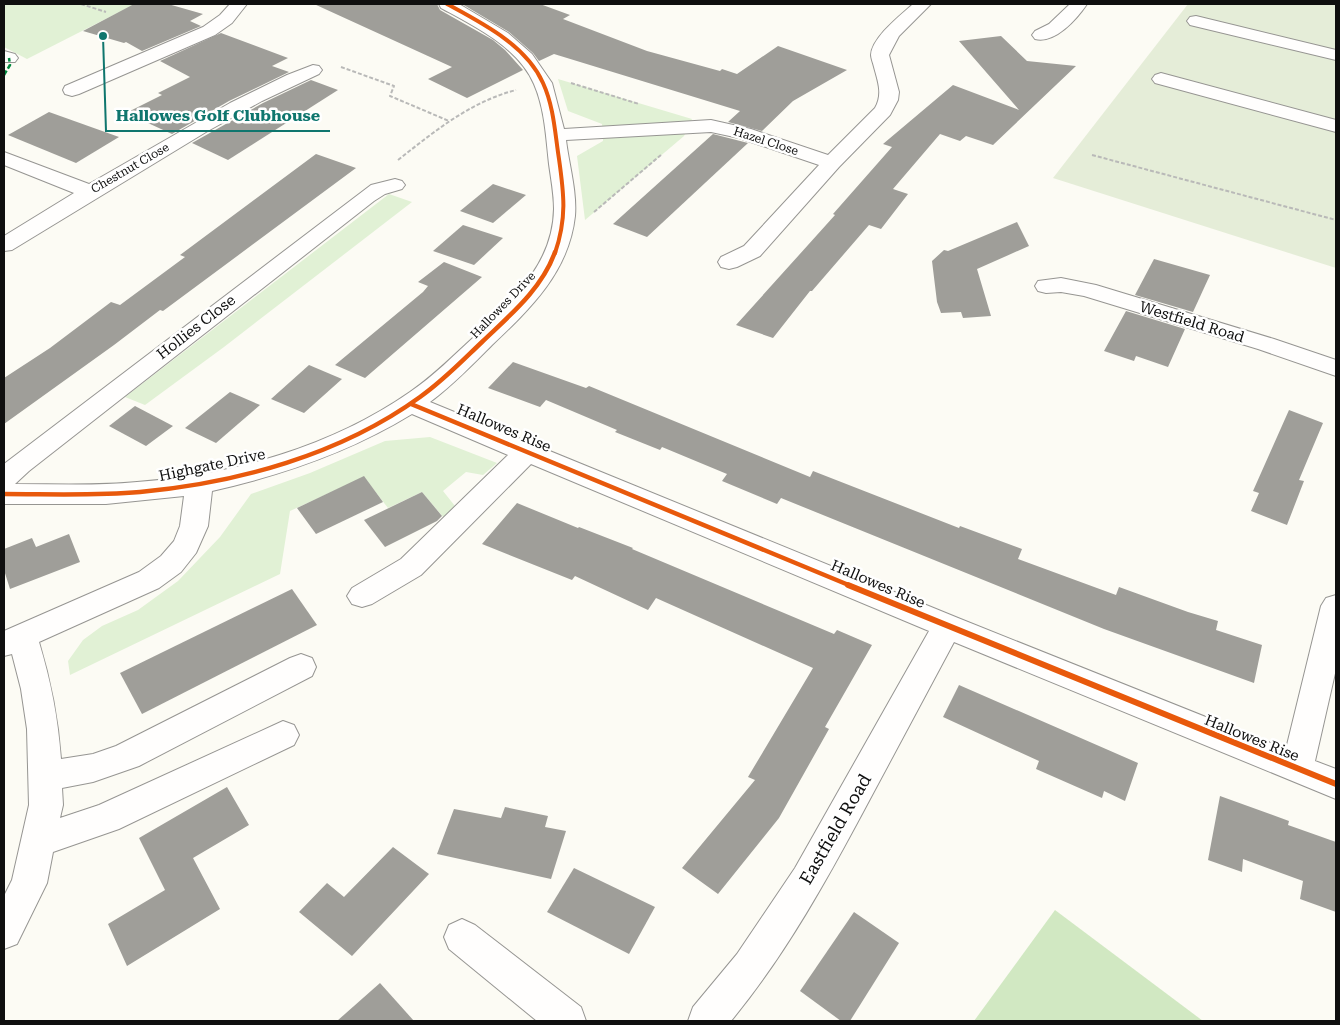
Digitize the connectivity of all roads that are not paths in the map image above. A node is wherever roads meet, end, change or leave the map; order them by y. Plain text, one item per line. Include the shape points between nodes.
1 (239, 4) edge
2 (447, 4) edge
3 (922, 4) edge
4 (1079, 4) edge
5 (1196, 21) dead end
6 (1041, 35) dead end
7 (1336, 54) edge
8 (313, 70) road end
9 (1161, 78) dead end
10 (72, 90) dead end
11 (1336, 126) edge
12 (555, 135) junction
13 (4, 158) edge
14 (832, 163) junction
15 (395, 185) road end
16 (90, 192) junction
17 (4, 246) edge
18 (729, 262) dead end
19 (1046, 286) dead end
20 (1336, 368) edge
21 (411, 404) junction
22 (527, 452) junction
23 (4, 479) edge
24 (199, 483) junction
25 (4, 494) edge
26 (362, 596) dead end
27 (1336, 606) edge
28 (947, 626) junction
29 (13, 641) edge
30 (301, 667) dead end
31 (283, 735) dead end
32 (1296, 769) junction
33 (46, 776) junction
34 (1336, 784) edge
35 (39, 842) junction
36 (4, 932) edge
37 (462, 936) dead end
38 (566, 1021) edge
39 (707, 1021) edge

1 - 10 street via 209,31
2 - 12 street, Hallowes Drive via 498,34 538,74 544,84
3 - 14 street via 893,32 880,55 890,92 883,111
4 - 6 street via 1055,28
5 - 7 street
8 - 16 street, Chestnut Close via 203,126
9 - 11 street
12 - 14 street, Hazel Close via 711,126 744,133
12 - 21 street, Hallowes Drive via 564,216 554,258 531,293 454,368
13 - 16 street
14 - 18 street via 752,251
15 - 23 street, Hollies Close via 378,189 359,203
16 - 17 street, Chestnut Close
19 - 20 street, Westfield Road via 1061,284 1088,290
21 - 22 street, Hallowes Rise
21 - 24 street, Highgate Drive via 366,430 323,448 264,468
22 - 26 street via 411,566
22 - 28 street, Hallowes Rise
24 - 25 street, Highgate Drive via 141,492 91,495
24 - 29 street via 194,526 186,546 171,564 149,580
27 - 32 street
28 - 32 street, Hallowes Rise
28 - 39 street, Eastfield Road via 827,846 735,989
29 - 33 street via 36,689
30 - 33 street via 127,756 93,768
31 - 35 street via 107,818
32 - 34 street, Hallowes Rise
33 - 35 street via 46,805
35 - 36 street via 29,883
37 - 38 street

